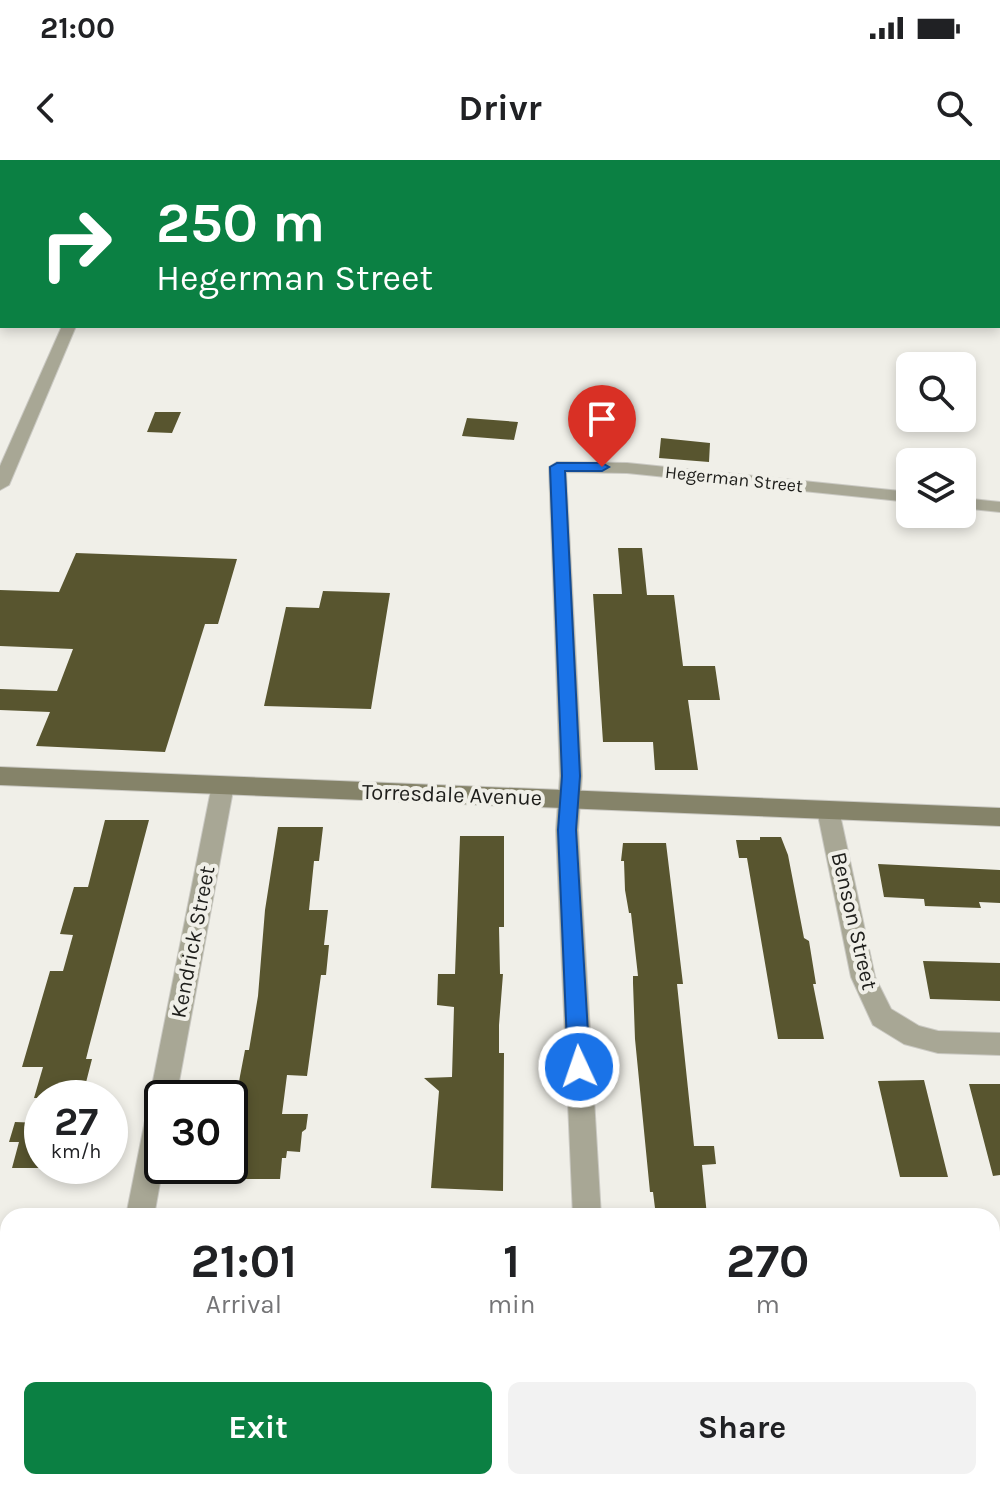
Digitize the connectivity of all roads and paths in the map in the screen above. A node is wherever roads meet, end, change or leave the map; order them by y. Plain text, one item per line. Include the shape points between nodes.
1 (68, 328) edge
2 (0, 485) edge
3 (896, 496) edge
4 (976, 504) edge
5 (1000, 507) edge
6 (0, 776) edge
7 (223, 785) junction
8 (570, 800) junction
9 (828, 810) junction
10 (1000, 817) edge
11 (1000, 1044) edge
12 (166, 1080) edge
13 (146, 1184) edge
14 (142, 1208) edge
15 (587, 1208) edge

1 - 2 street
3 - 8 street, Hegerman Street via 627,468 557,467
4 - 5 street
6 - 7 street, Torresdale Avenue
7 - 8 street, Torresdale Avenue
7 - 12 street, Kendrick Street
8 - 9 street, Torresdale Avenue
8 - 15 street via 567,830
9 - 10 street, Torresdale Avenue
9 - 11 street, Benson Street via 863,977 882,1017 913,1036 938,1042
13 - 14 street, Kendrick Street

